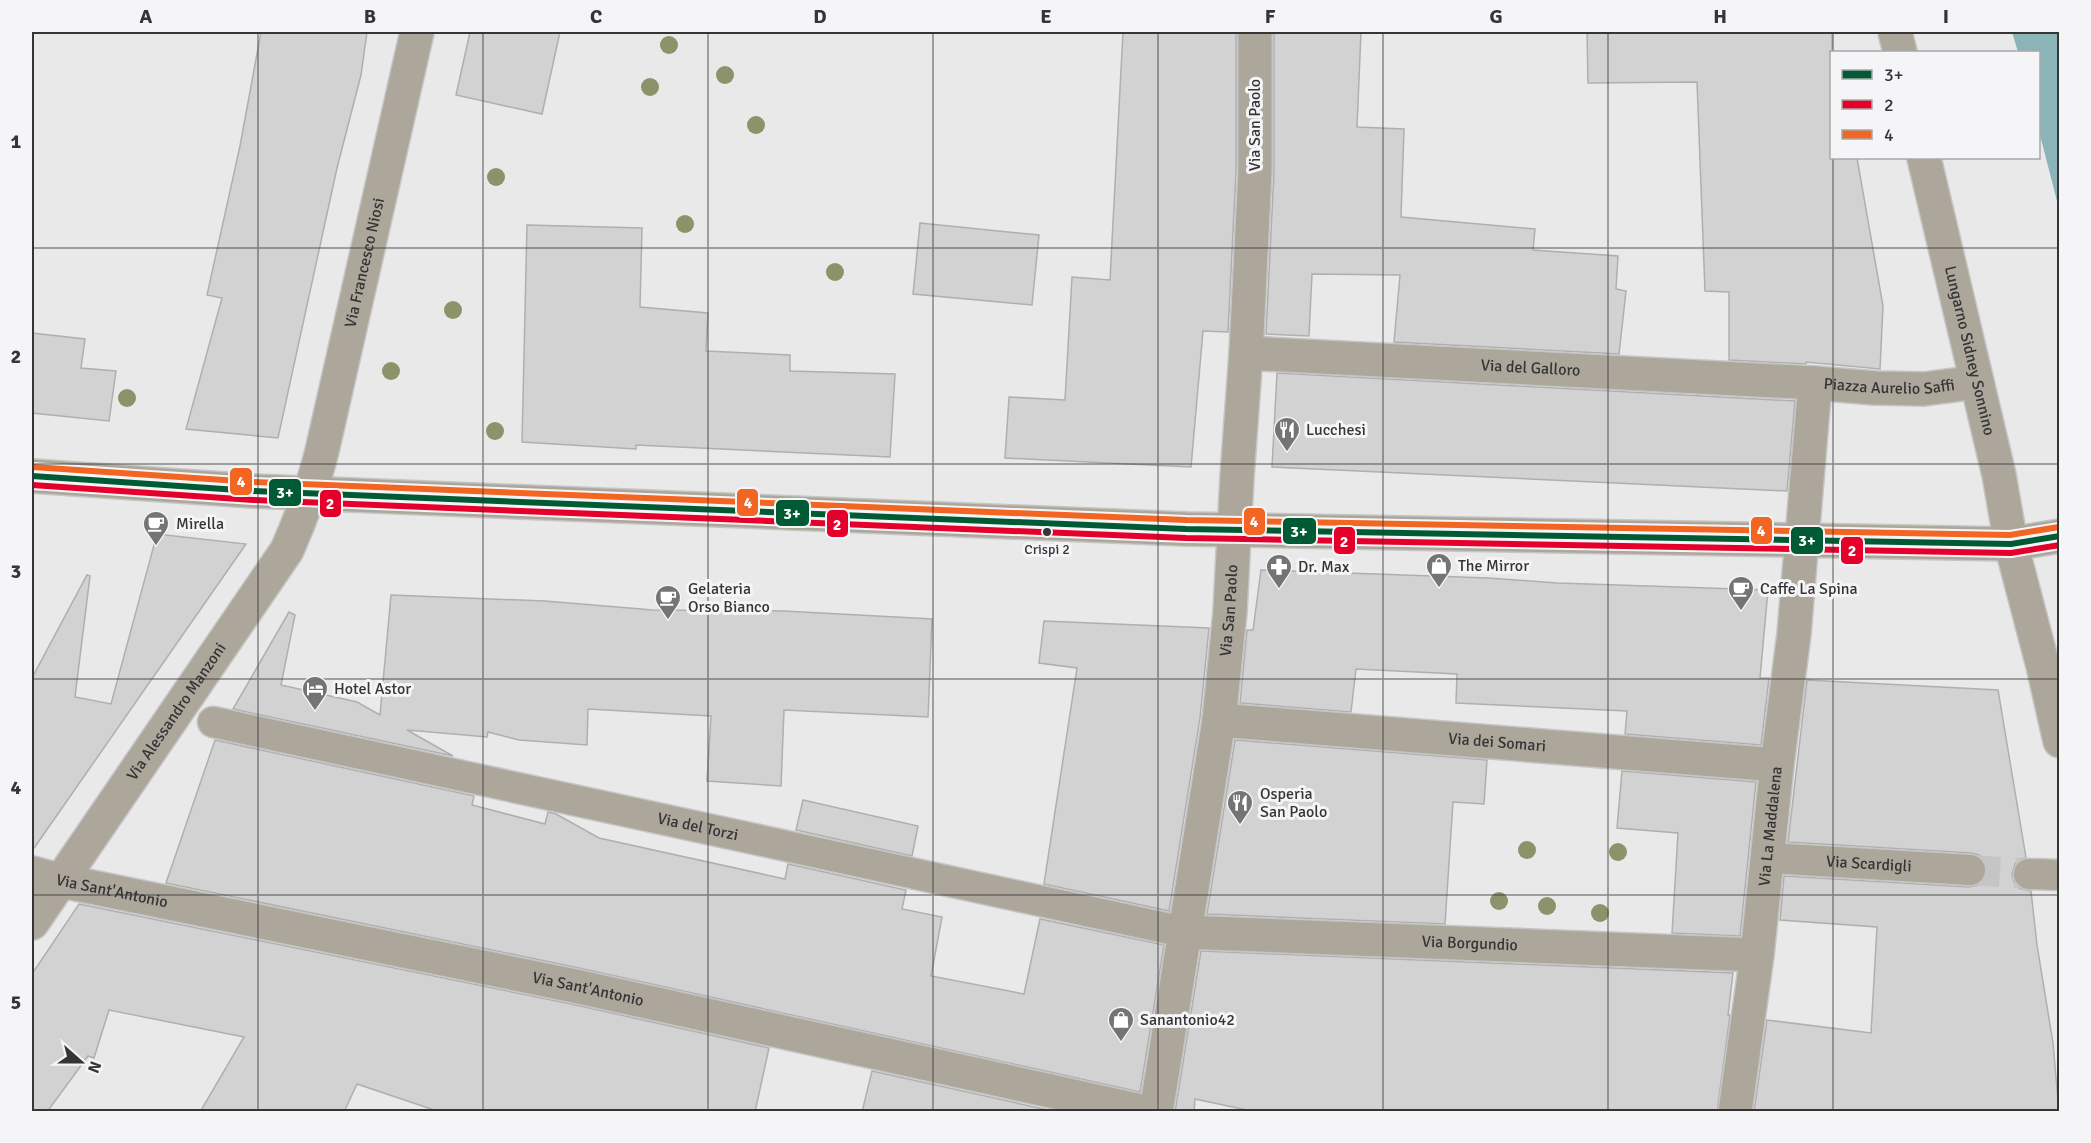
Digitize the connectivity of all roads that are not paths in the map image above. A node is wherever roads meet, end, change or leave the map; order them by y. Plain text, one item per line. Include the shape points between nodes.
1 (417, 32) edge
2 (1255, 32) edge
3 (1895, 32) edge
4 (1900, 51) edge
5 (1924, 159) edge
6 (1246, 353) junction
7 (1977, 382) junction
8 (1815, 383) junction
9 (32, 476) edge
10 (311, 493) junction
11 (1236, 530) junction
12 (2060, 536) edge
13 (1801, 540) junction
14 (2011, 544) junction
15 (1219, 720) junction
16 (213, 722) dead end
17 (2060, 741) edge
18 (1777, 765) junction
19 (1769, 858) junction
20 (1970, 870) tunnel mouth
21 (2029, 874) tunnel mouth
22 (2060, 875) edge
23 (47, 877) edge
24 (32, 924) edge
25 (1184, 932) junction
26 (1757, 955) junction
27 (1146, 1112) edge
28 (1156, 1112) edge
29 (1734, 1112) edge

1 - 10 street, Via Francesco Niosi
2 - 6 street, Via San Paolo via 1255,171
3 - 4 street
5 - 7 street, Lungarno Sidney Sonnino
6 - 8 street, Via del Galloro
6 - 11 street, Via San Paolo
7 - 8 street, Piazza Aurelio Saffi via 1924,389
7 - 14 street, Lungarno Sidney Sonnino
8 - 13 street, Piazza Aurelio Saffi
9 - 10 street
10 - 11 street
10 - 23 street, Via Alessandro Manzoni via 287,550
11 - 13 street
11 - 15 street, Via San Paolo
12 - 14 street
13 - 14 street
13 - 18 street, Via La Maddalena via 1794,634
14 - 17 street, Lungarno Sidney Sonnino
15 - 18 street, Via dei Somari
15 - 25 street, Via San Paolo
16 - 25 street, Via del Torzi
18 - 19 street, Via La Maddalena
19 - 20 street, Via Scardigli
19 - 26 street, Via La Maddalena
21 - 22 street
23 - 24 street, Via Alessandro Manzoni
23 - 27 street, Via Sant'Antonio via 575,986
25 - 26 street, Via Borgundio
25 - 28 street, Via San Paolo
26 - 29 street, Via La Maddalena

